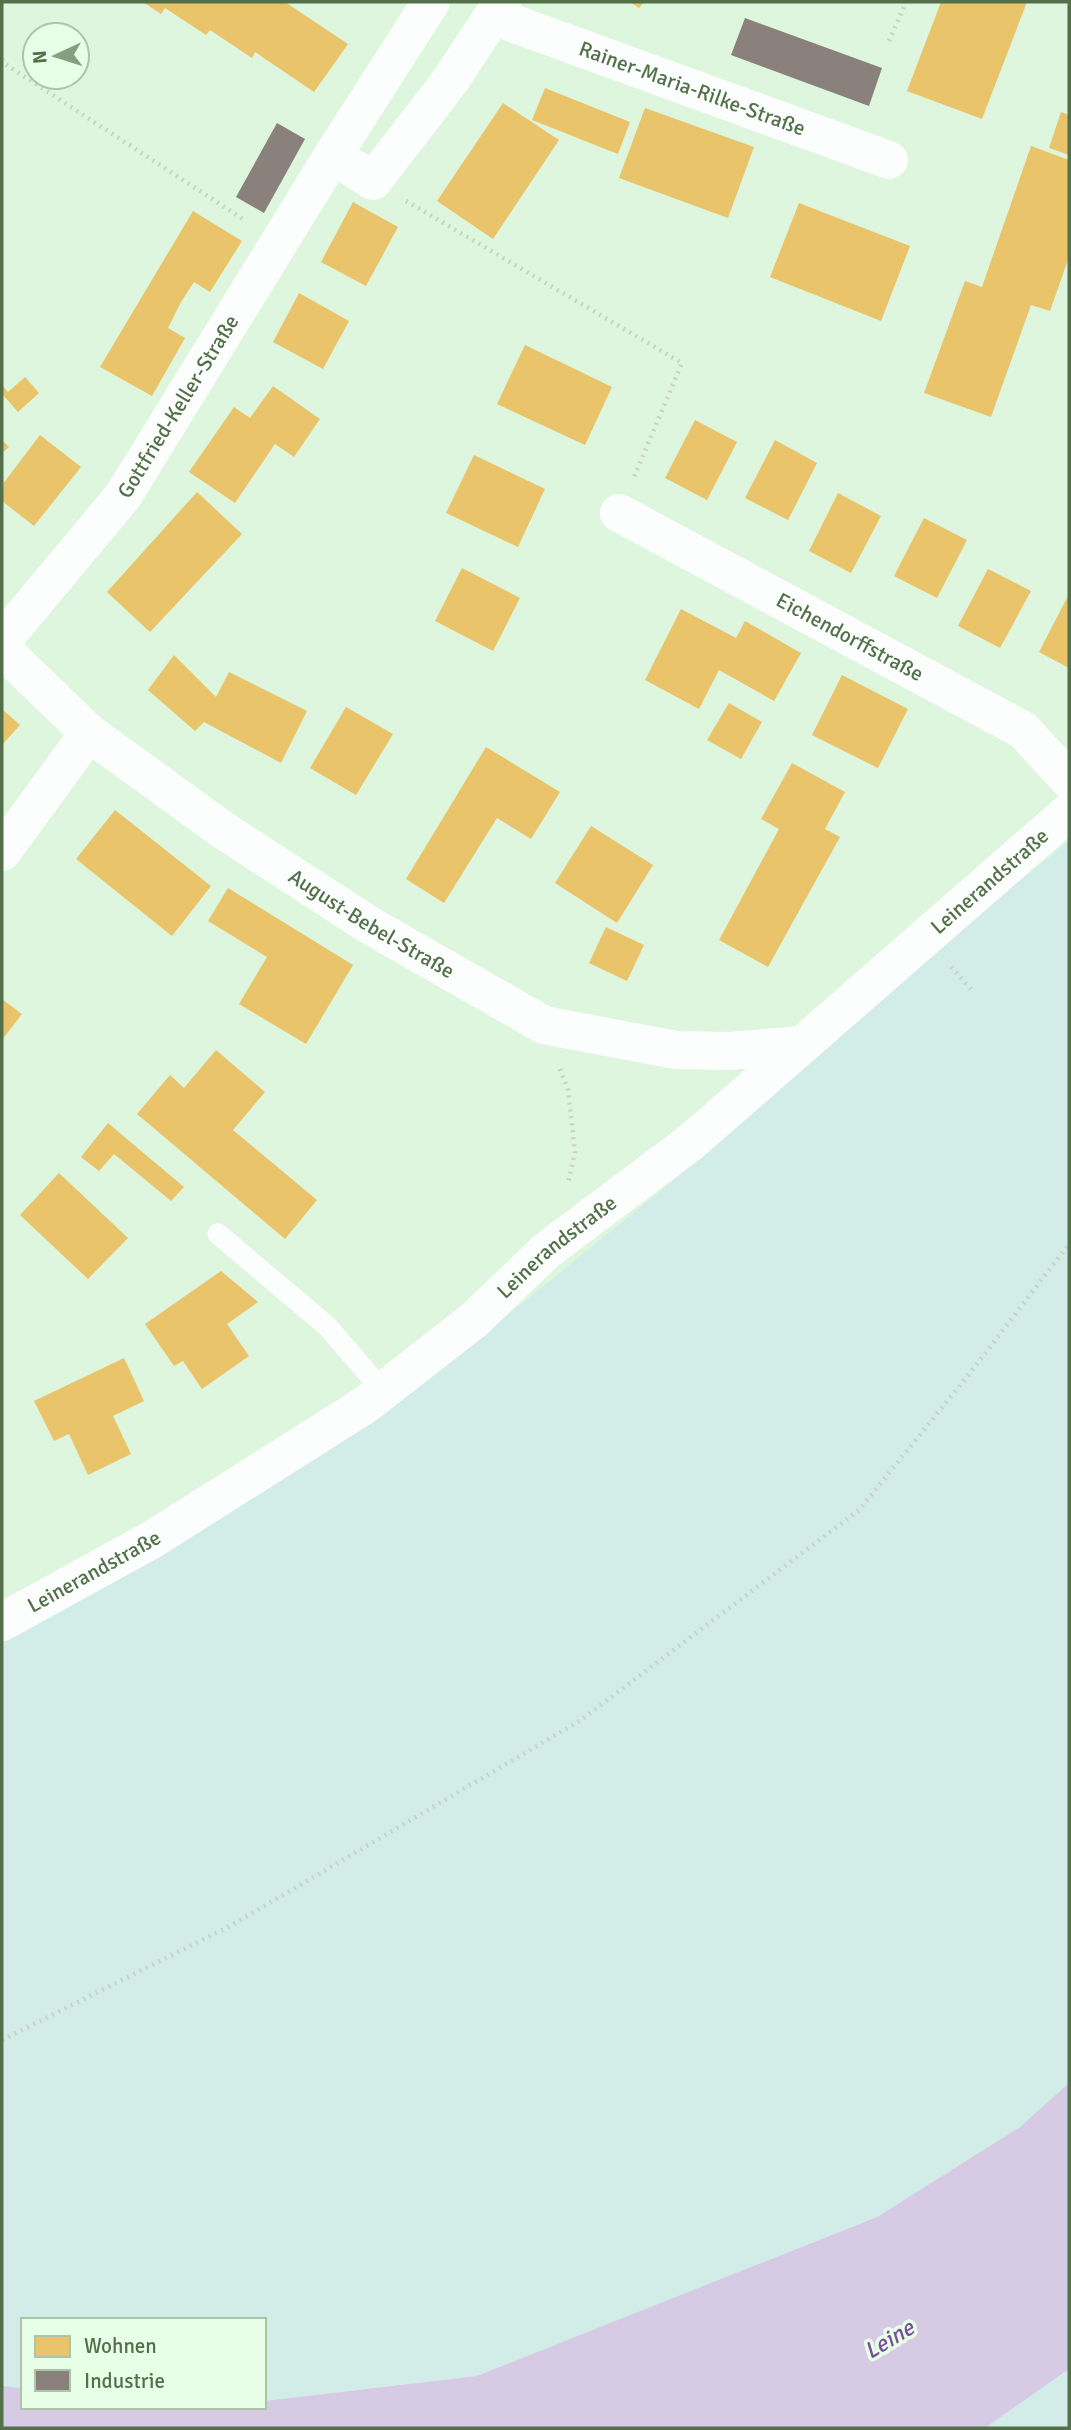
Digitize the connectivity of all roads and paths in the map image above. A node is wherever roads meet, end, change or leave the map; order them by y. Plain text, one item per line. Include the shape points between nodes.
1 (431, 2) edge
2 (906, 2) edge
3 (498, 9) edge
4 (889, 41) dead end
5 (2, 59) edge
6 (332, 155) junction
7 (889, 160) dead end
8 (373, 181) junction
9 (279, 243) junction
10 (619, 513) joint
11 (2, 641) edge
12 (2, 649) edge
13 (89, 733) junction
14 (1069, 780) edge
15 (1069, 812) edge
16 (2, 852) edge
17 (544, 1025) junction
18 (802, 1045) junction
19 (566, 1192) dead end
20 (218, 1234) dead end
21 (1069, 1244) edge
22 (383, 1391) junction
23 (2, 1622) edge
24 (2, 2040) edge

1 - 6 street, Gottfried-Keller-Straße
2 - 4 path
3 - 7 street, Rainer-Maria-Rilke-Straße
3 - 8 street
5 - 9 path
6 - 8 street
6 - 9 street, Gottfried-Keller-Straße
8 - 10 path via 682,363
9 - 11 street, Gottfried-Keller-Straße via 123,496
10 - 14 street, Eichendorffstraße via 1023,730
12 - 13 street, August-Bebel-Straße
13 - 16 street
13 - 17 street, August-Bebel-Straße via 223,830 369,925
15 - 18 street, Leinerandstraße
17 - 18 street, August-Bebel-Straße via 676,1051
17 - 19 path via 568,1090 575,1152
18 - 22 street, Leinerandstraße via 691,1142 547,1251 474,1320
20 - 22 lane via 327,1326
21 - 24 path via 859,1510 581,1720 232,1925
22 - 23 street, Leinerandstraße via 153,1539

